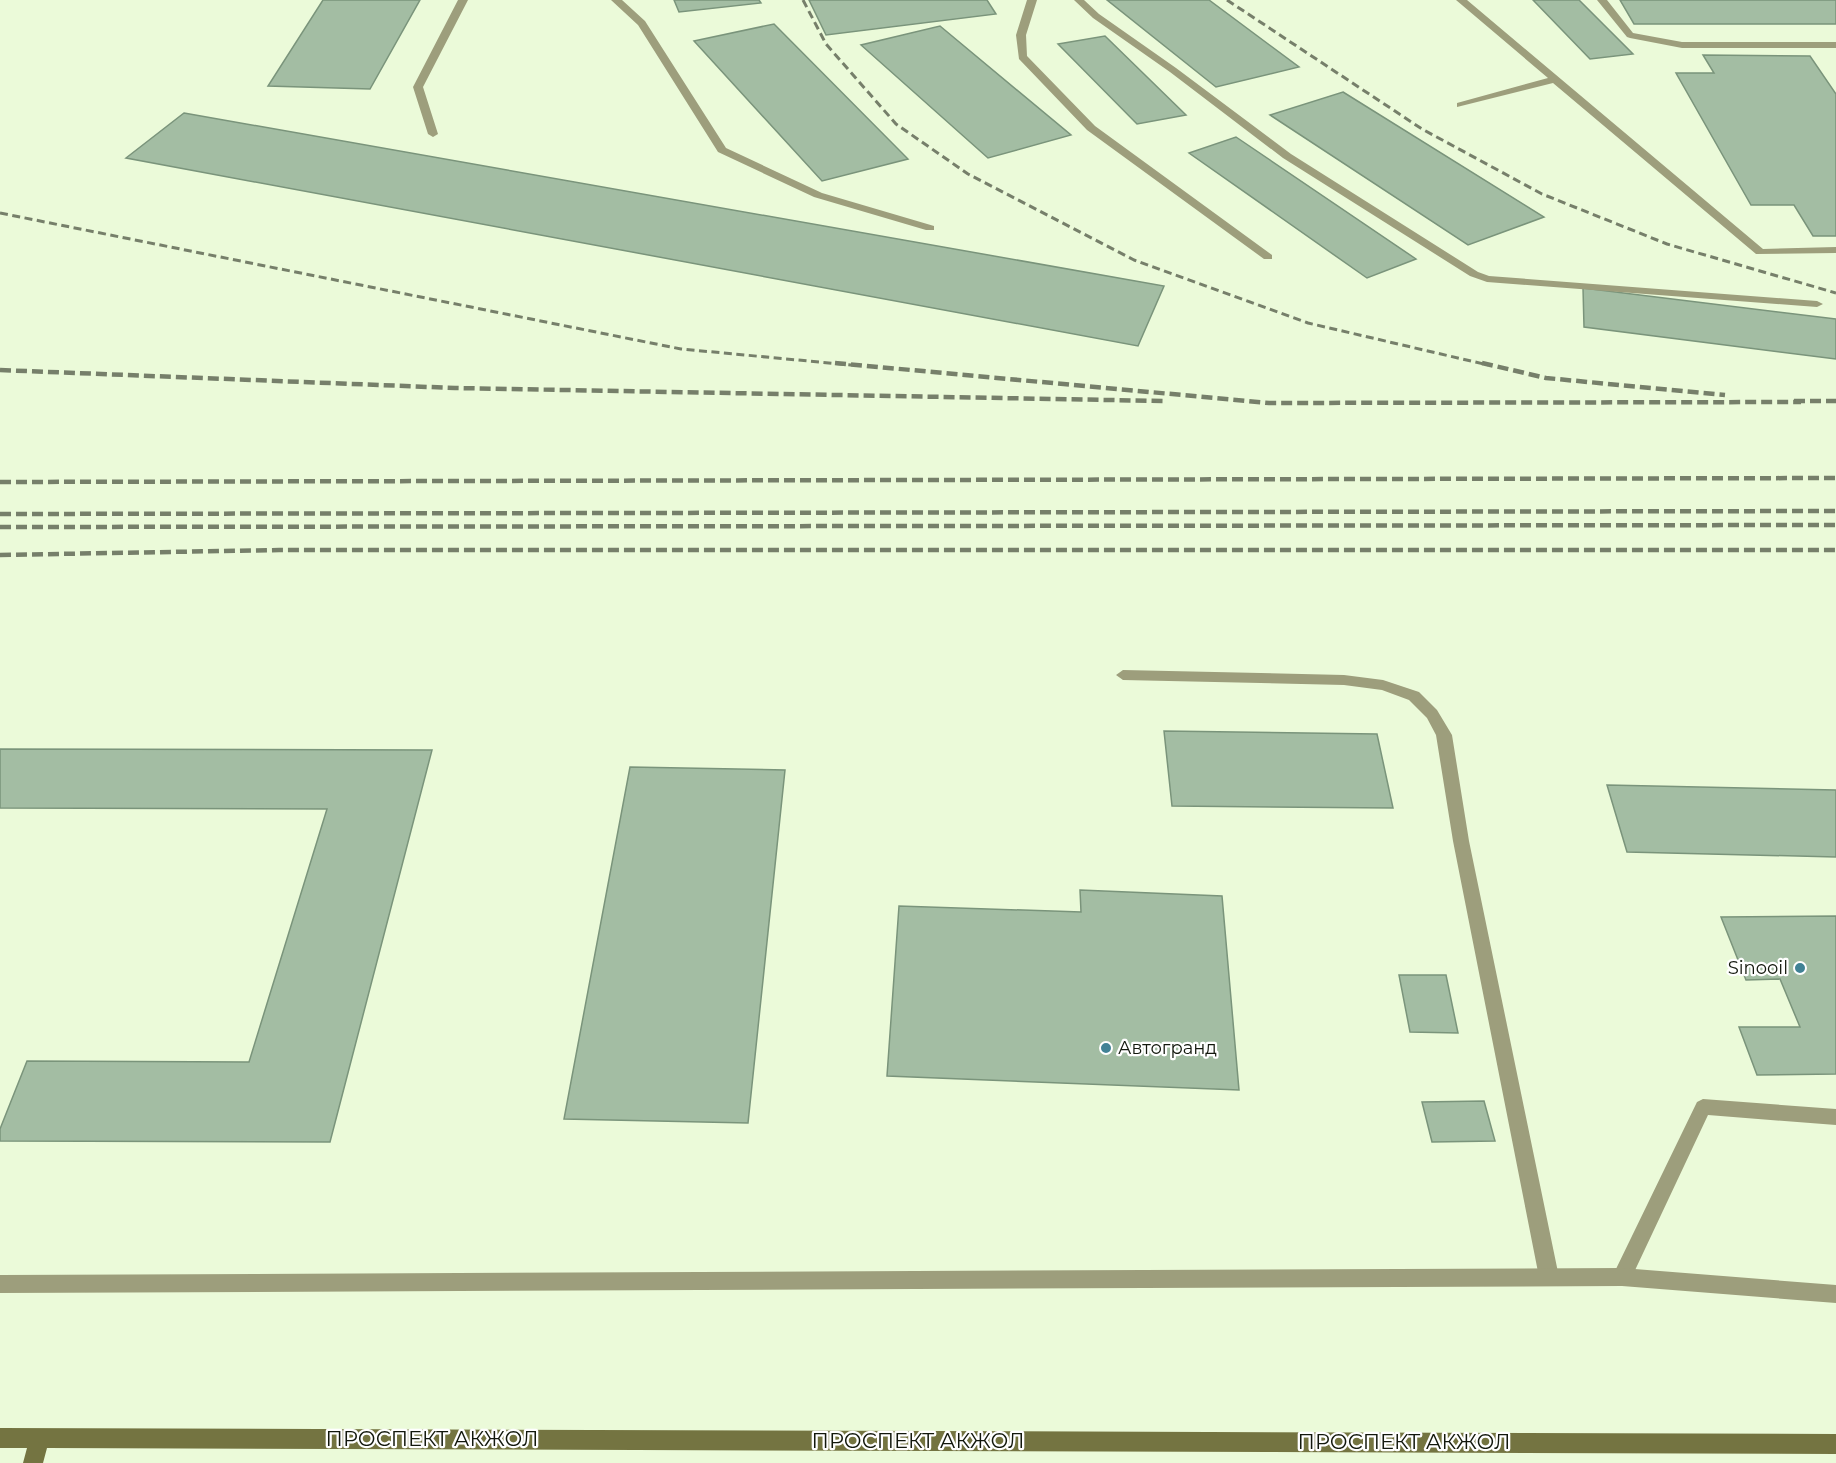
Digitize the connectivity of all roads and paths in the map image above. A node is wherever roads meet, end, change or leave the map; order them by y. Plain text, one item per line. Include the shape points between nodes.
1 (463, 0) edge
2 (616, 0) edge
3 (1032, 0) edge
4 (1079, 0) edge
5 (1461, 0) edge
6 (1602, 0) edge
7 (1836, 45) edge
8 (1555, 79) junction
9 (1461, 105) dead end
10 (433, 134) dead end
11 (930, 228) dead end
12 (1836, 250) edge
13 (1268, 256) dead end
14 (1817, 304) dead end
15 (1123, 675) dead end
16 (1836, 1117) edge
17 (1549, 1277) junction
18 (1622, 1277) junction
19 (0, 1284) edge
20 (1836, 1294) edge
21 (0, 1438) edge
22 (40, 1438) junction
23 (1836, 1443) edge
24 (33, 1463) edge

1 - 10 street via 418,87
2 - 11 street via 642,22 722,150 818,195
3 - 13 street via 1021,35 1022,57 1091,128
4 - 14 street via 1287,156 1474,274 1487,279
5 - 8 street
6 - 7 street via 1630,35 1682,45
8 - 9 street
8 - 12 street via 1760,252
15 - 17 street via 1364,682 1414,696 1432,714 1443,735
16 - 18 street via 1703,1107
17 - 18 street
17 - 19 street
18 - 20 street
21 - 22 main road, ПРОСПЕКТ АКЖОЛ
22 - 23 main road, ПРОСПЕКТ АКЖОЛ
22 - 24 main road

